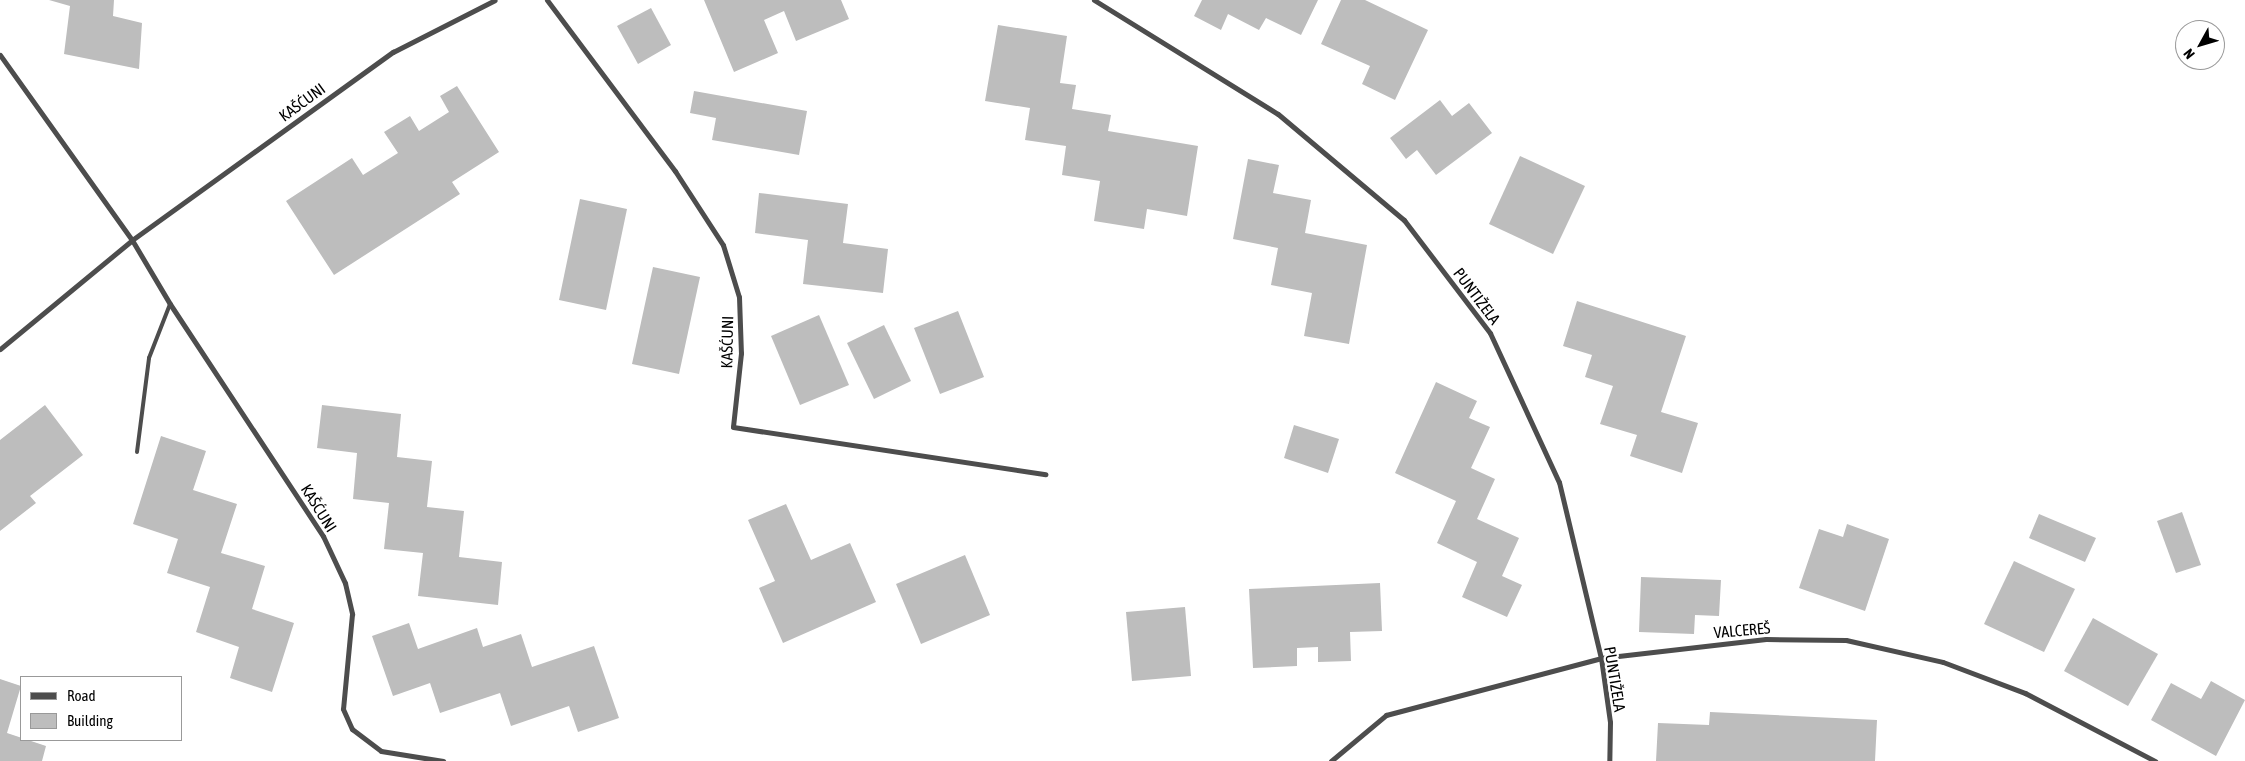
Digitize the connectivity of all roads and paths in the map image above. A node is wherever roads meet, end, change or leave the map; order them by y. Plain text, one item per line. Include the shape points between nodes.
1 (496, 0) edge
2 (547, 0) edge
3 (1094, 0) edge
4 (0, 55) edge
5 (132, 240) junction
6 (170, 304) junction
7 (0, 349) edge
8 (137, 452) dead end
9 (1045, 474) dead end
10 (1601, 658) junction
11 (443, 761) edge
12 (1331, 761) edge
13 (1609, 761) edge
14 (2155, 761) edge

1 - 5 street, KAŠĆUNI via 393,52
2 - 9 street, KAŠĆUNI via 676,171 723,245 739,297 742,353 733,427
3 - 10 street, PUNTIŽELA via 1278,114 1404,220 1490,333 1560,482
4 - 5 street, KAŠĆUNI
5 - 6 street, KAŠĆUNI
5 - 7 street, KAŠĆUNI
6 - 8 lane via 149,358
6 - 11 street, KAŠĆUNI via 324,536 345,584 352,614 343,709 352,729 381,751
10 - 12 street, VALCEREŠ via 1386,715
10 - 13 street, PUNTIŽELA via 1610,722
10 - 14 street, VALCEREŠ via 1766,639 1846,640 1943,662 2025,693

